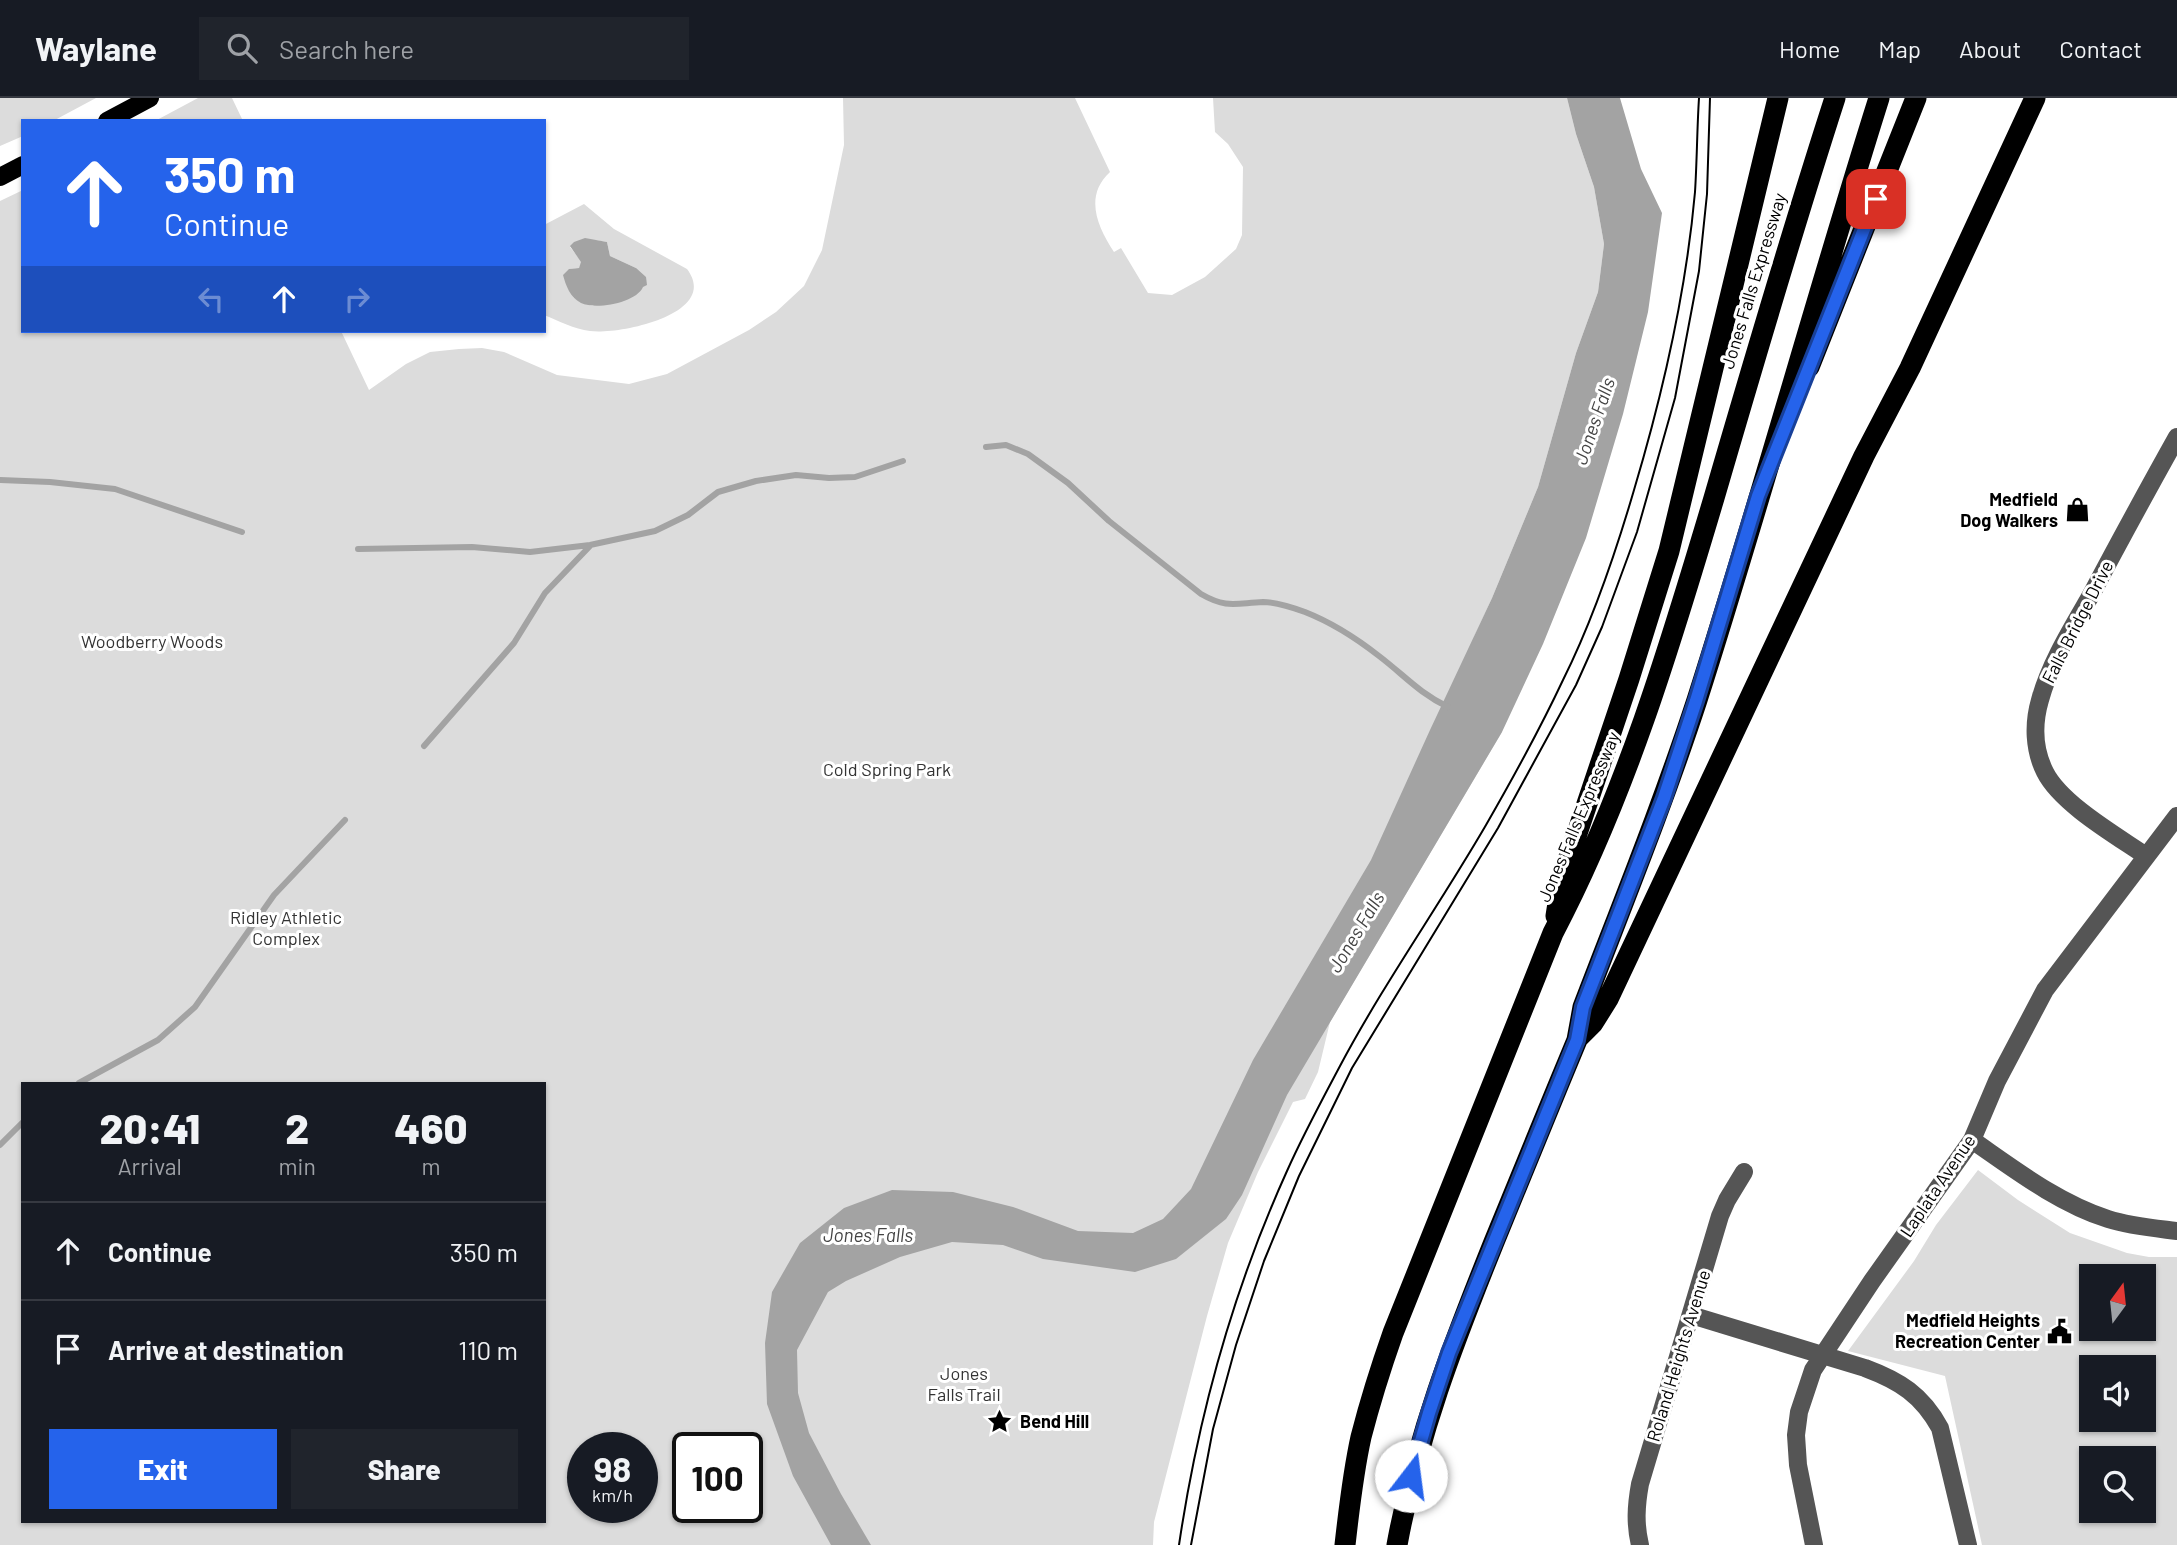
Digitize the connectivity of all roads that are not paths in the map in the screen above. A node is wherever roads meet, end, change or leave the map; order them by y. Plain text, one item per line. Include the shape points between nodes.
1 (150, 98) edge
2 (1778, 98) edge
3 (1835, 98) edge
4 (1879, 98) edge
5 (1916, 98) edge
6 (2035, 98) edge
7 (111, 119) edge
8 (21, 166) edge
9 (0, 177) edge
10 (2177, 436) edge
11 (1758, 496) junction
12 (2177, 816) edge
13 (2146, 856) junction
14 (1553, 933) junction
15 (1577, 1040) junction
16 (1972, 1140) junction
17 (1744, 1172) dead end
18 (2177, 1231) edge
19 (1691, 1315) junction
20 (1822, 1354) junction
21 (1345, 1545) edge
22 (1397, 1545) edge
23 (1640, 1545) edge
24 (1814, 1545) edge
25 (1968, 1545) edge

1 - 7 main road
2 - 14 highway via 1669,551 1562,878
3 - 14 highway, Jones Falls Expressway via 1656,687 1615,797
4 - 11 highway
5 - 11 highway
6 - 15 highway via 1608,999
8 - 9 main road
10 - 13 street, Falls Bridge Drive via 2060,651 2039,700 2036,725 2036,750 2046,775 2068,800
11 - 15 highway via 1664,798 1583,1007
12 - 13 street, Laplata Avenue
13 - 16 street, Laplata Avenue via 2045,990
14 - 21 highway, Jones Falls Expressway via 1393,1333 1361,1439
15 - 22 highway via 1449,1353 1409,1485
16 - 18 street via 2073,1205 2108,1219
16 - 20 street, Laplata Avenue
17 - 19 street, Roland Heights Avenue via 1720,1216
19 - 20 street
19 - 23 street, Roland Heights Avenue via 1640,1485 1636,1528
20 - 24 street, Laplata Avenue via 1806,1388 1796,1435
20 - 25 street via 1887,1376 1930,1411 1940,1428

